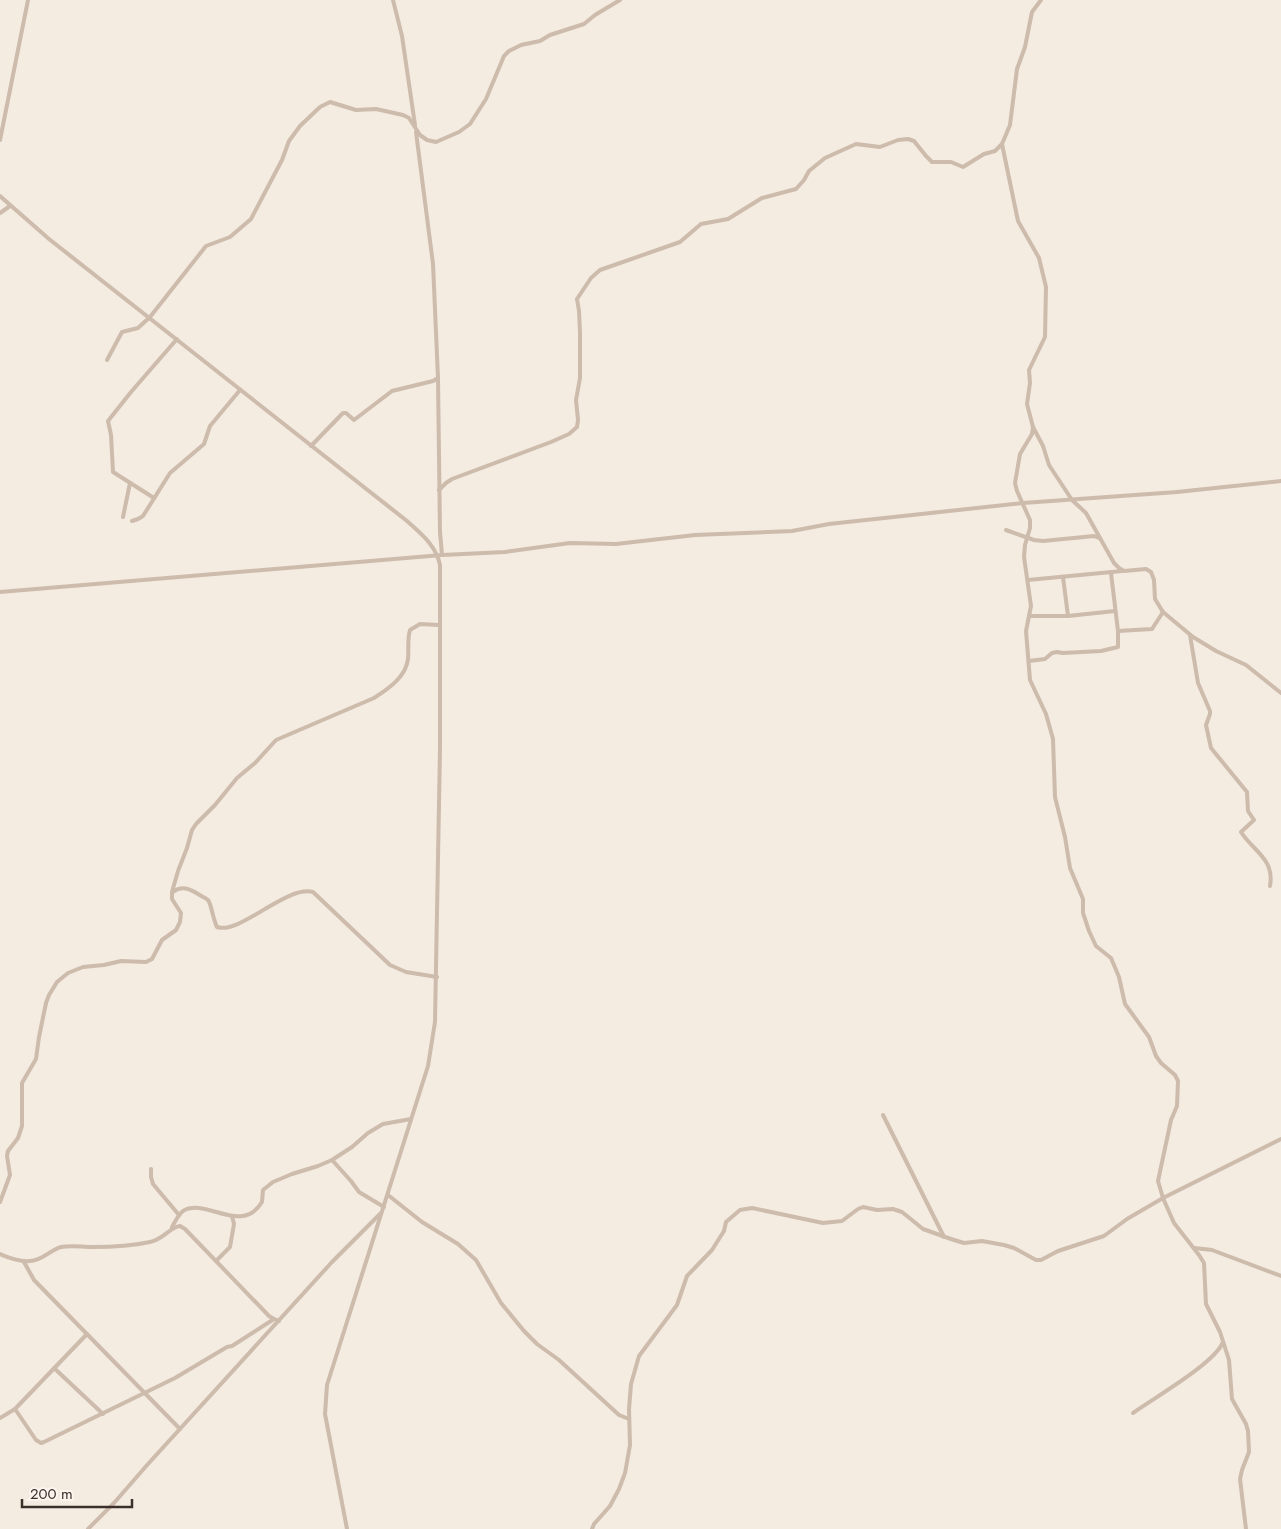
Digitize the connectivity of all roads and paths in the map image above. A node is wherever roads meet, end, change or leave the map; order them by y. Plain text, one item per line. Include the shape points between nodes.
1 (28, 0) edge
2 (392, 0) edge
3 (620, 0) edge
4 (1041, 0) edge
5 (416, 131) junction
6 (0, 140) edge
7 (1002, 144) junction
8 (0, 196) edge
9 (10, 206) junction
10 (0, 213) edge
11 (150, 317) junction
12 (178, 339) junction
13 (106, 360) dead end
14 (438, 378) junction
15 (240, 390) junction
16 (1033, 427) junction
17 (311, 446) junction
18 (1281, 481) edge
19 (130, 483) junction
20 (439, 490) junction
21 (154, 498) junction
22 (1072, 500) junction
23 (1023, 503) junction
24 (123, 517) dead end
25 (132, 521) dead end
26 (1006, 530) dead end
27 (1027, 538) junction
28 (1100, 538) junction
29 (440, 556) junction
30 (1124, 571) junction
31 (1111, 573) junction
32 (1063, 577) junction
33 (1028, 580) junction
34 (0, 592) edge
35 (1115, 611) junction
36 (1163, 612) junction
37 (1029, 616) junction
38 (1068, 616) junction
39 (439, 626) junction
40 (1118, 631) junction
41 (1190, 634) junction
42 (1029, 661) junction
43 (1281, 693) edge
44 (1270, 886) dead end
45 (172, 892) junction
46 (437, 977) junction
47 (884, 1115) dead end
48 (411, 1119) junction
49 (1281, 1139) edge
50 (332, 1160) junction
51 (151, 1169) dead end
52 (388, 1195) junction
53 (1163, 1198) junction
54 (0, 1202) edge
55 (384, 1207) junction
56 (382, 1213) junction
57 (179, 1215) junction
58 (232, 1216) junction
59 (242, 1216) junction
60 (234, 1224) junction
61 (172, 1229) junction
62 (944, 1236) junction
63 (1194, 1248) junction
64 (0, 1254) edge
65 (216, 1261) junction
66 (24, 1262) junction
67 (1281, 1276) edge
68 (274, 1320) junction
69 (279, 1321) junction
70 (87, 1334) junction
71 (1223, 1341) junction
72 (54, 1368) junction
73 (144, 1392) junction
74 (15, 1409) junction
75 (103, 1414) junction
76 (1133, 1414) dead end
77 (0, 1418) edge
78 (629, 1419) junction
79 (180, 1429) junction
80 (88, 1529) edge
81 (346, 1529) edge
82 (592, 1529) edge
83 (1246, 1529) edge

1 - 6 street
2 - 5 street via 402,36
3 - 5 street via 584,24 510,51 504,56 486,99 463,130 436,142 427,140
4 - 7 street via 1030,19 1017,69 1010,125
5 - 11 street via 403,114 376,109 356,110 330,102 320,107 293,134 252,220 230,237 206,246
5 - 14 street via 433,264
7 - 16 street via 1018,221 1039,258 1046,287 1045,337 1029,370 1027,399
7 - 20 street via 963,167 950,162 932,162 914,141 908,139 880,147 856,144 824,158 796,189 762,198 728,219 701,224 680,242 600,270 577,299 580,378 577,427 551,442 448,481
8 - 9 street
9 - 10 street
9 - 11 street
11 - 12 street
11 - 13 street via 138,328 122,332
12 - 15 street
12 - 19 street via 108,421 112,469
14 - 17 street via 392,391 354,420 343,413
14 - 20 street
15 - 17 street
15 - 21 street via 210,426 204,444 175,468
16 - 22 street via 1049,465
16 - 23 street via 1020,454 1015,479
17 - 29 street via 421,534
18 - 22 street
19 - 21 street
19 - 24 street
20 - 29 street
21 - 25 street via 143,516
22 - 23 street
22 - 28 street via 1086,513
23 - 27 street via 1030,520
23 - 29 street via 828,524 792,531 695,535 616,544 570,543
26 - 27 street
27 - 28 street via 1043,541
27 - 33 street via 1024,557
28 - 30 street via 1114,563
29 - 34 street
29 - 39 street
30 - 31 street
30 - 36 street via 1146,569 1151,572 1155,599
31 - 32 street
31 - 35 street
32 - 33 street
32 - 38 street
33 - 37 street
35 - 38 street
35 - 40 street
36 - 40 street via 1152,629
36 - 41 street
37 - 38 street
37 - 42 street via 1026,631
39 - 45 street via 420,624 410,630 405,669 381,693 276,740 237,778 194,826
39 - 46 street
40 - 42 street via 1118,646 1114,649 1056,652 1045,659
41 - 43 street via 1246,665
41 - 44 street via 1198,683 1210,711 1206,725 1210,742 1213,751 1247,792 1248,811 1254,820 1242,832 1267,864 1271,873
42 - 53 street via 1030,680 1046,714 1053,739 1054,797 1069,861 1083,899 1088,931 1096,946 1111,958 1125,1004 1150,1036 1156,1056 1178,1080 1177,1106 1158,1175
45 - 46 street via 188,888 207,899 214,922 222,928 292,895 313,892 390,965 406,972
45 - 54 street via 172,899 181,913 180,922 176,930 162,940 152,959 84,967 62,977 49,995 36,1059 22,1082 22,1126 8,1151 10,1175
46 - 48 street via 433,1043
47 - 62 street
48 - 50 street via 377,1127
48 - 52 street
49 - 53 street
50 - 55 street via 359,1192
50 - 59 street via 265,1187 260,1206
51 - 57 street via 153,1184
52 - 55 street
52 - 78 street via 472,1257 482,1267 501,1303 537,1344 619,1415
53 - 62 street via 1127,1218 1104,1236 1040,1260 1004,1245 982,1241 964,1243
53 - 63 street via 1174,1223
55 - 56 street
56 - 69 street via 345,1248
56 - 81 street via 325,1398 325,1414
57 - 58 street via 185,1210 195,1209
57 - 61 street
58 - 59 street
58 - 60 street
59 - 60 street
60 - 65 street via 230,1247
61 - 65 street via 182,1226
61 - 66 street via 152,1242 61,1248 35,1261
62 - 78 street via 923,1229 893,1209 877,1210 863,1206 842,1221 823,1223 752,1208 740,1210 726,1222 712,1250 687,1276 677,1305 639,1356 631,1384
63 - 67 street via 1212,1250
63 - 71 street via 1204,1263 1206,1304
64 - 66 street
65 - 68 street
66 - 70 street via 34,1280
68 - 69 street
68 - 73 street via 175,1378
69 - 79 street
70 - 72 street
70 - 73 street
71 - 76 street via 1218,1351 1204,1364
71 - 83 street via 1231,1367 1232,1399 1246,1424 1249,1438 1249,1452 1240,1480
72 - 74 street
72 - 75 street
73 - 75 street
73 - 79 street
74 - 75 street via 41,1443
74 - 77 street
78 - 82 street via 630,1445 625,1473 610,1506
79 - 80 street

